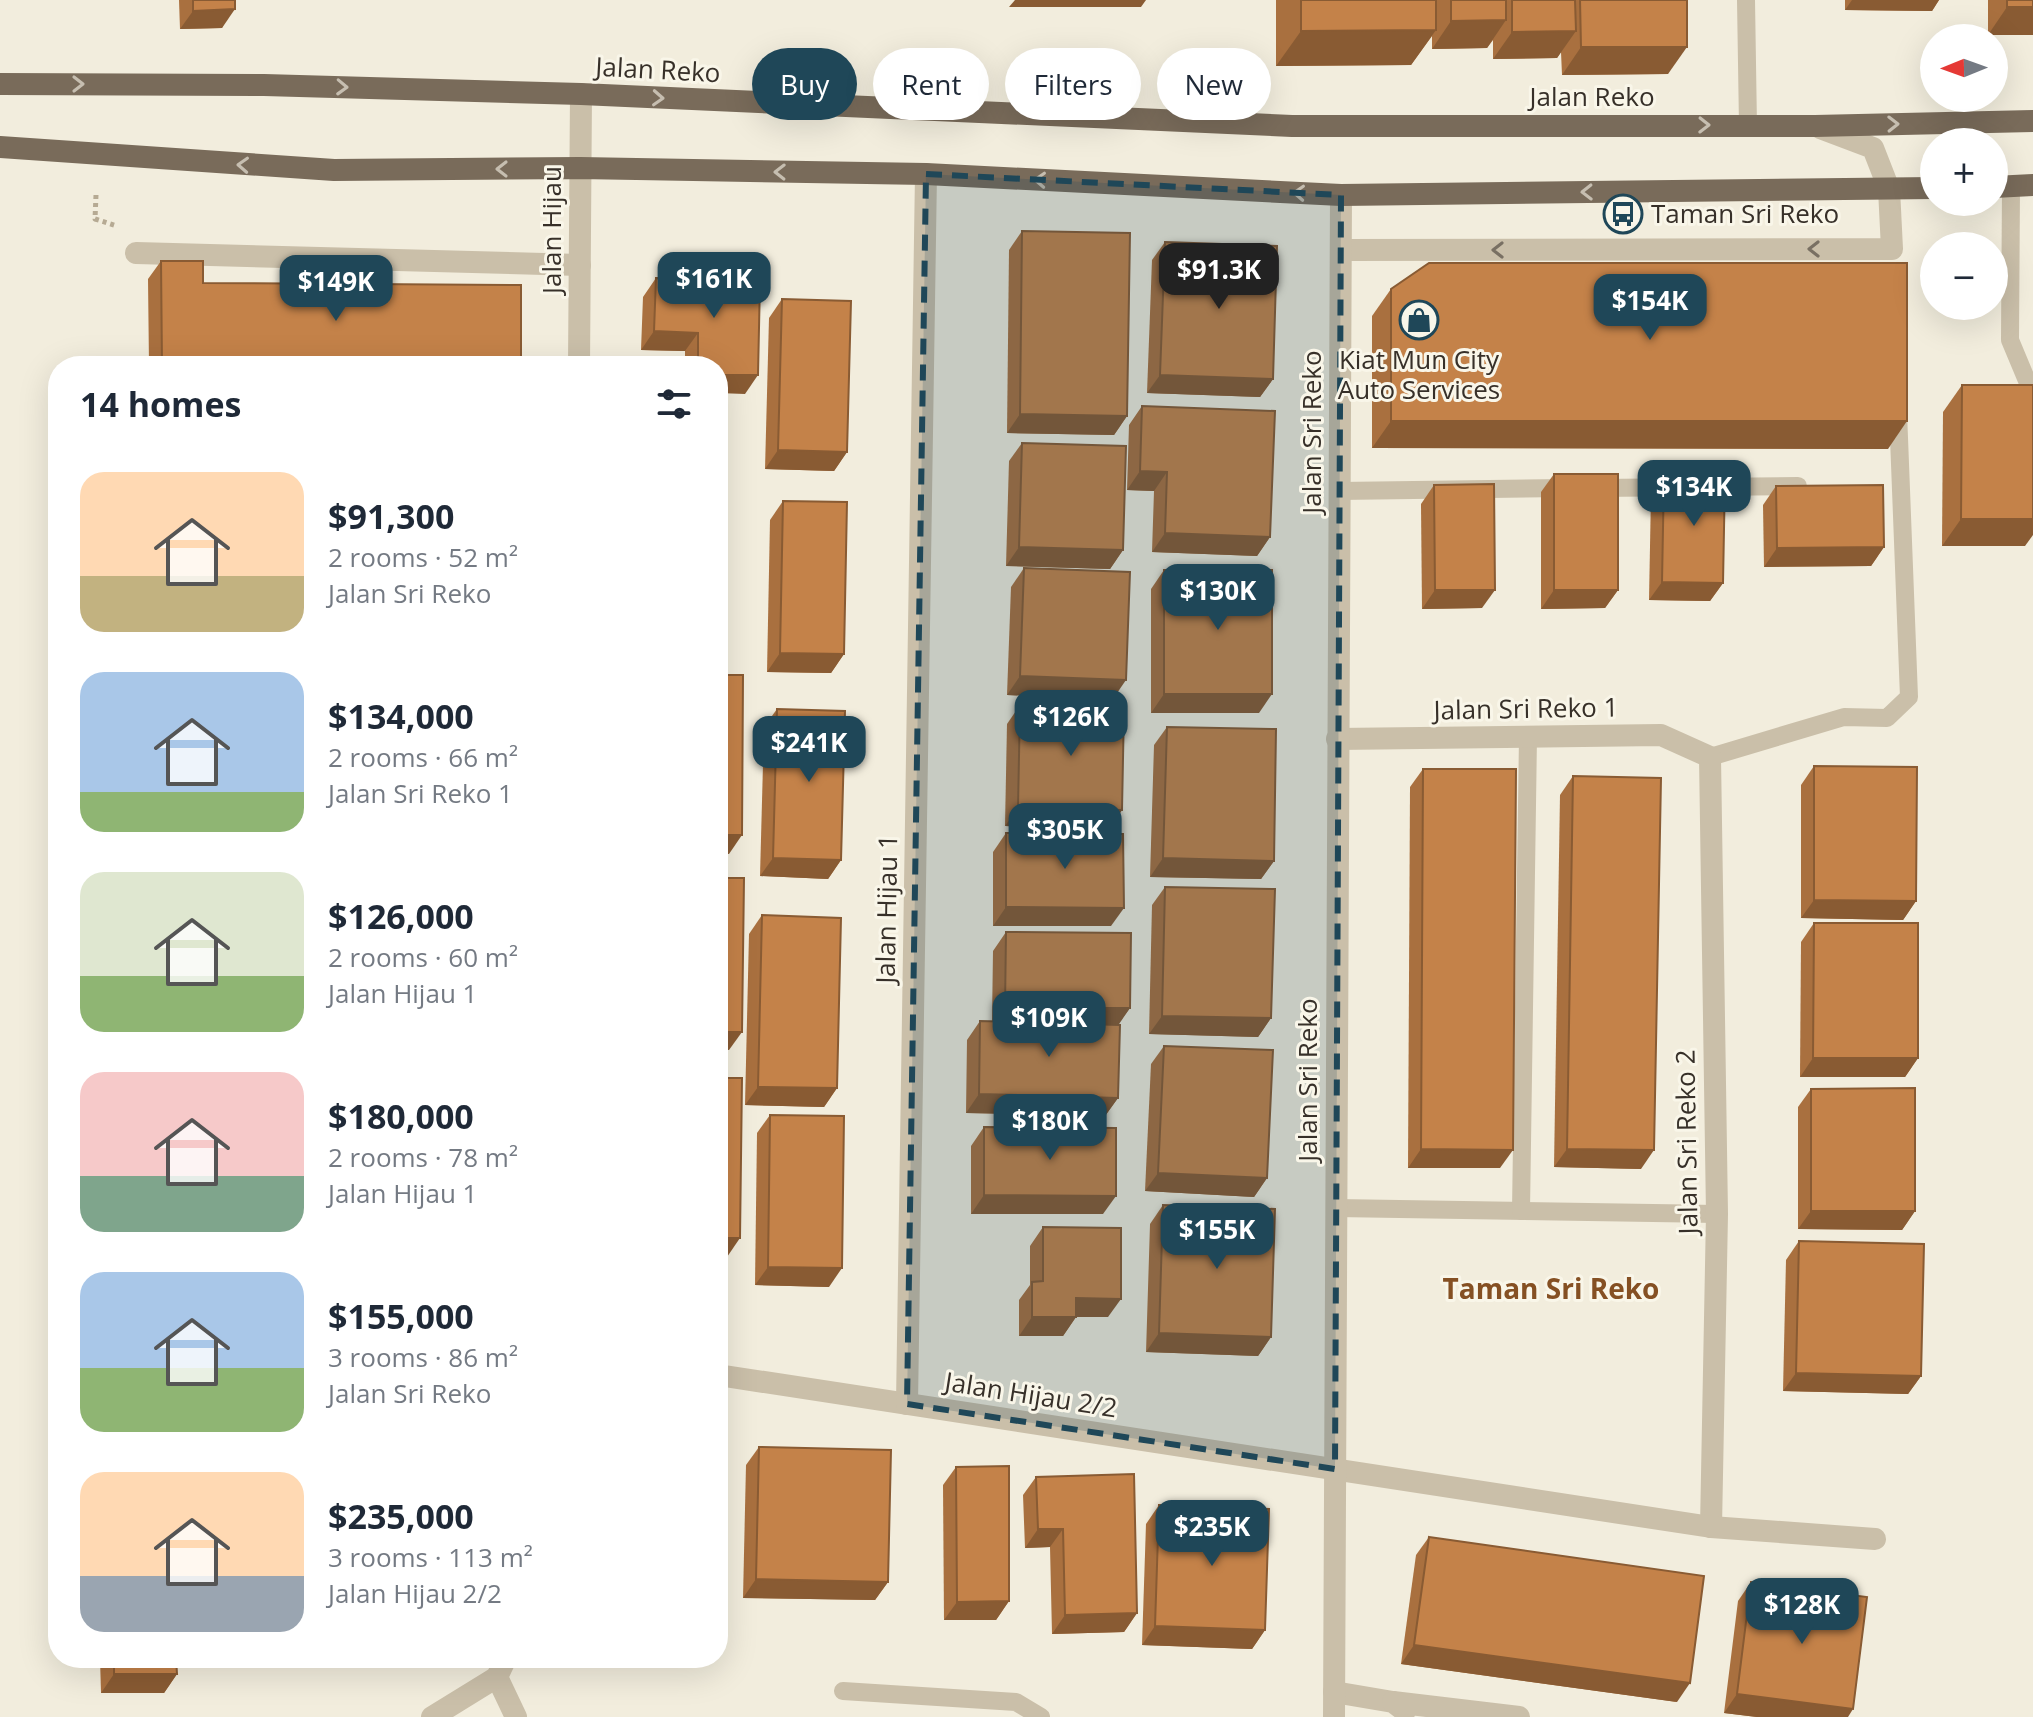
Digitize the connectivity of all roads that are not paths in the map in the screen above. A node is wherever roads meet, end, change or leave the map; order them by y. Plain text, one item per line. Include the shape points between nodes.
1 (1746, 0) edge
2 (0, 84) edge
3 (581, 94) junction
4 (2033, 121) edge
5 (1748, 126) junction
6 (1815, 126) junction
7 (0, 147) edge
8 (580, 168) junction
9 (926, 174) junction
10 (2013, 186) edge
11 (1920, 188) edge
12 (1889, 189) junction
13 (1341, 195) junction
14 (1341, 250) junction
15 (136, 253) dead end
16 (580, 265) junction
17 (579, 356) edge
18 (1897, 390) edge
19 (2033, 395) edge
20 (1823, 486) edge
21 (1339, 491) junction
22 (1528, 737) junction
23 (1337, 739) junction
24 (1710, 757) junction
25 (1336, 1208) junction
26 (1521, 1211) junction
27 (1717, 1214) junction
28 (728, 1377) edge
29 (907, 1404) junction
30 (1335, 1469) junction
31 (1711, 1527) junction
32 (1875, 1539) dead end
33 (502, 1668) edge
34 (843, 1691) dead end
35 (1334, 1692) junction
36 (1393, 1702) junction
37 (432, 1717) edge
38 (516, 1717) edge
39 (1041, 1717) edge
40 (1334, 1717) edge
41 (1412, 1717) edge
42 (1519, 1717) edge

1 - 5 lane
2 -> 3 main road, Jalan Reko
3 -> 5 main road, Jalan Reko via 1292,126
3 - 8 street, Jalan Hijau
6 -> 4 main road, Jalan Reko
5 - 6 main road, Jalan Reko
6 - 12 street via 1873,148
8 -> 7 main road via 334,170
9 -> 8 main road
8 - 16 street, Jalan Hijau
13 -> 9 main road
9 - 29 street, Jalan Hijau 1
10 - 19 lane via 2010,340
11 - 12 main road
12 -> 13 main road
12 -> 14 street via 1892,257
13 - 14 street, Jalan Sri Reko
14 - 21 street, Jalan Sri Reko
15 - 16 street
16 - 17 street, Jalan Hijau
18 - 24 lane via 1893,485 1909,697 1887,718 1844,717
20 - 21 lane
21 - 23 street, Jalan Sri Reko
22 - 23 street, Jalan Sri Reko 1
22 - 24 street, Jalan Sri Reko 1 via 1661,735
22 - 26 lane
23 - 25 street, Jalan Sri Reko
24 - 27 street, Jalan Sri Reko 2
25 - 26 lane
25 - 30 street, Jalan Sri Reko
26 - 27 lane
27 - 31 street, Jalan Sri Reko 2
28 - 29 street, Jalan Hijau 2/2
29 - 30 street, Jalan Hijau 2/2
30 - 31 street
30 - 35 street, Jalan Sri Reko
31 - 32 street
33 - 37 street
33 - 38 street
34 - 39 lane via 1016,1702
35 - 36 street
35 - 40 street, Jalan Sri Reko
36 - 41 street
36 - 42 street

